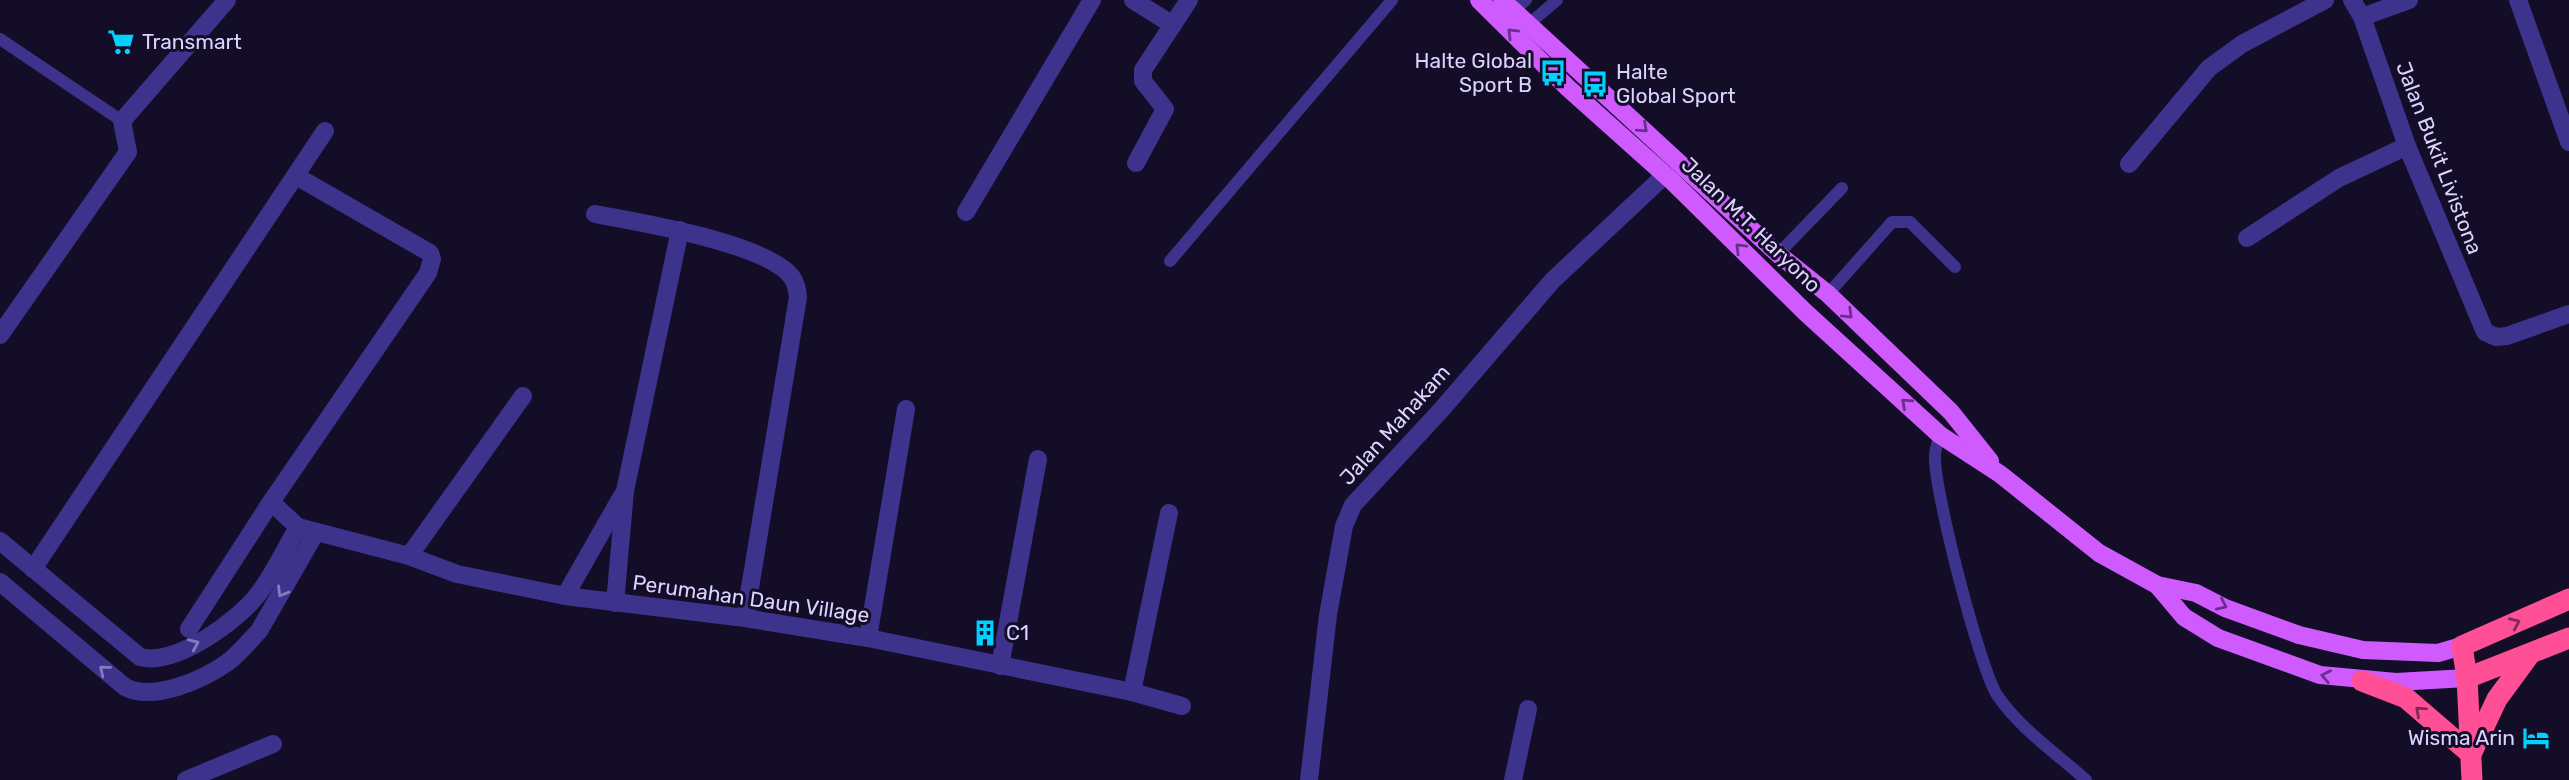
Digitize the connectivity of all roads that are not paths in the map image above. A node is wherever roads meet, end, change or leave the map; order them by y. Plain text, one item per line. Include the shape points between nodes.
1 (227, 0) edge
2 (1092, 0) edge
3 (1133, 0) edge
4 (1189, 0) edge
5 (1392, 0) edge
6 (1479, 0) edge
7 (1556, 0) edge
8 (2325, 0) edge
9 (2352, 0) edge
10 (2409, 0) edge
11 (2518, 0) edge
12 (1514, 4) edge
13 (2362, 17) junction
14 (1529, 24) junction
15 (1173, 25) junction
16 (0, 39) edge
17 (122, 121) junction
18 (325, 131) dead end
19 (2569, 142) edge
20 (2407, 146) junction
21 (1136, 163) dead end
22 (2129, 164) dead end
23 (1665, 175) junction
24 (296, 176) junction
25 (1701, 181) junction
26 (1842, 188) dead end
27 (1687, 197) junction
28 (966, 212) dead end
29 (595, 214) dead end
30 (680, 230) junction
31 (2247, 238) dead end
32 (1778, 254) junction
33 (1170, 261) dead end
34 (1955, 267) dead end
35 (1828, 295) junction
36 (2569, 314) edge
37 (0, 335) edge
38 (523, 396) dead end
39 (906, 410) dead end
40 (1940, 435) junction
41 (1038, 459) dead end
42 (2000, 474) junction
43 (625, 491) junction
44 (271, 502) junction
45 (1169, 513) dead end
46 (298, 527) junction
47 (316, 532) junction
48 (0, 541) edge
49 (409, 556) junction
50 (33, 569) junction
51 (0, 582) edge
52 (2157, 585) junction
53 (565, 596) junction
54 (2569, 599) edge
55 (615, 603) junction
56 (745, 618) junction
57 (189, 629) dead end
58 (868, 638) junction
59 (2569, 638) edge
60 (2462, 646) junction
61 (2530, 654) junction
62 (1000, 666) junction
63 (2467, 678) junction
64 (2361, 681) junction
65 (1132, 692) junction
66 (1182, 706) dead end
67 (1528, 709) dead end
68 (273, 744) dead end
69 (2471, 754) junction
70 (186, 780) edge
71 (1309, 780) edge
72 (1513, 780) edge
73 (2086, 780) edge
74 (2472, 780) edge

1 - 17 street
2 - 28 street
3 - 15 street
4 - 15 street
5 - 33 lane
23 -> 6 main road, Jalan M.T. Haryono
7 - 14 lane
8 - 22 street via 2242,44 2208,68
9 - 13 street, Jalan Bukit Livistona
10 - 13 street
11 - 19 street
12 - 14 main road, Jalan M.T. Haryono
13 - 20 street, Jalan Bukit Livistona
14 -> 25 main road, Jalan M.T. Haryono
15 - 21 street via 1143,70 1143,81 1165,109
16 - 17 lane
17 - 37 street via 128,152
18 - 24 street
20 - 31 street via 2339,178
20 - 36 street, Jalan Bukit Livistona via 2485,332 2507,335
23 - 27 main road, Jalan M.T. Haryono
23 - 71 street, Jalan Mahakam via 1552,281 1353,505 1344,526 1328,615
24 - 44 street via 430,253 432,259 428,273
24 - 50 street
25 - 27 main road
25 - 32 main road, Jalan M.T. Haryono
26 - 32 lane
40 -> 27 main road, Jalan M.T. Haryono
29 - 30 street
30 - 43 street
30 - 56 street via 750,252 790,274 796,285 798,297
32 - 35 main road, Jalan M.T. Haryono
34 - 35 lane via 1910,222 1901,220 1892,222
35 -> 42 main road, Jalan M.T. Haryono via 1951,412
38 - 49 street
39 - 58 street
40 - 42 main road, Jalan M.T. Haryono
40 - 73 lane via 1935,455 1938,484 1994,691 2024,728
41 - 62 street
42 - 52 main road, Jalan M.T. Haryono via 2099,553
43 - 53 street
43 - 55 street
44 - 46 street
44 - 57 street
45 - 65 street
46 - 47 street, Perumahan Daun Village
50 -> 46 street via 140,657 157,660 207,639 237,615 259,594
47 - 49 street, Perumahan Daun Village
47 -> 51 street via 259,631 228,662 154,692 140,694 125,687
48 - 50 street
49 - 53 street, Perumahan Daun Village via 457,574
52 -> 60 main road, Jalan M.T. Haryono via 2196,593 2299,635 2363,650 2438,653
64 -> 52 main road, Jalan M.T. Haryono via 2320,675 2218,638 2185,617
53 - 55 street, Perumahan Daun Village
60 -> 54 highway, Jalan M.T. Haryono
55 - 56 street, Perumahan Daun Village
56 - 58 street, Perumahan Daun Village
58 - 62 street, Perumahan Daun Village
59 - 61 highway, Jalan M.T. Haryono
60 - 63 highway
61 - 63 highway, Jalan M.T. Haryono
61 - 69 highway via 2497,699
62 - 65 street, Perumahan Daun Village
63 - 64 main road, Jalan M.T. Haryono
63 - 69 highway
69 -> 64 highway via 2406,698
65 - 66 street, Perumahan Daun Village
67 - 72 street
68 - 70 street
69 - 74 highway

